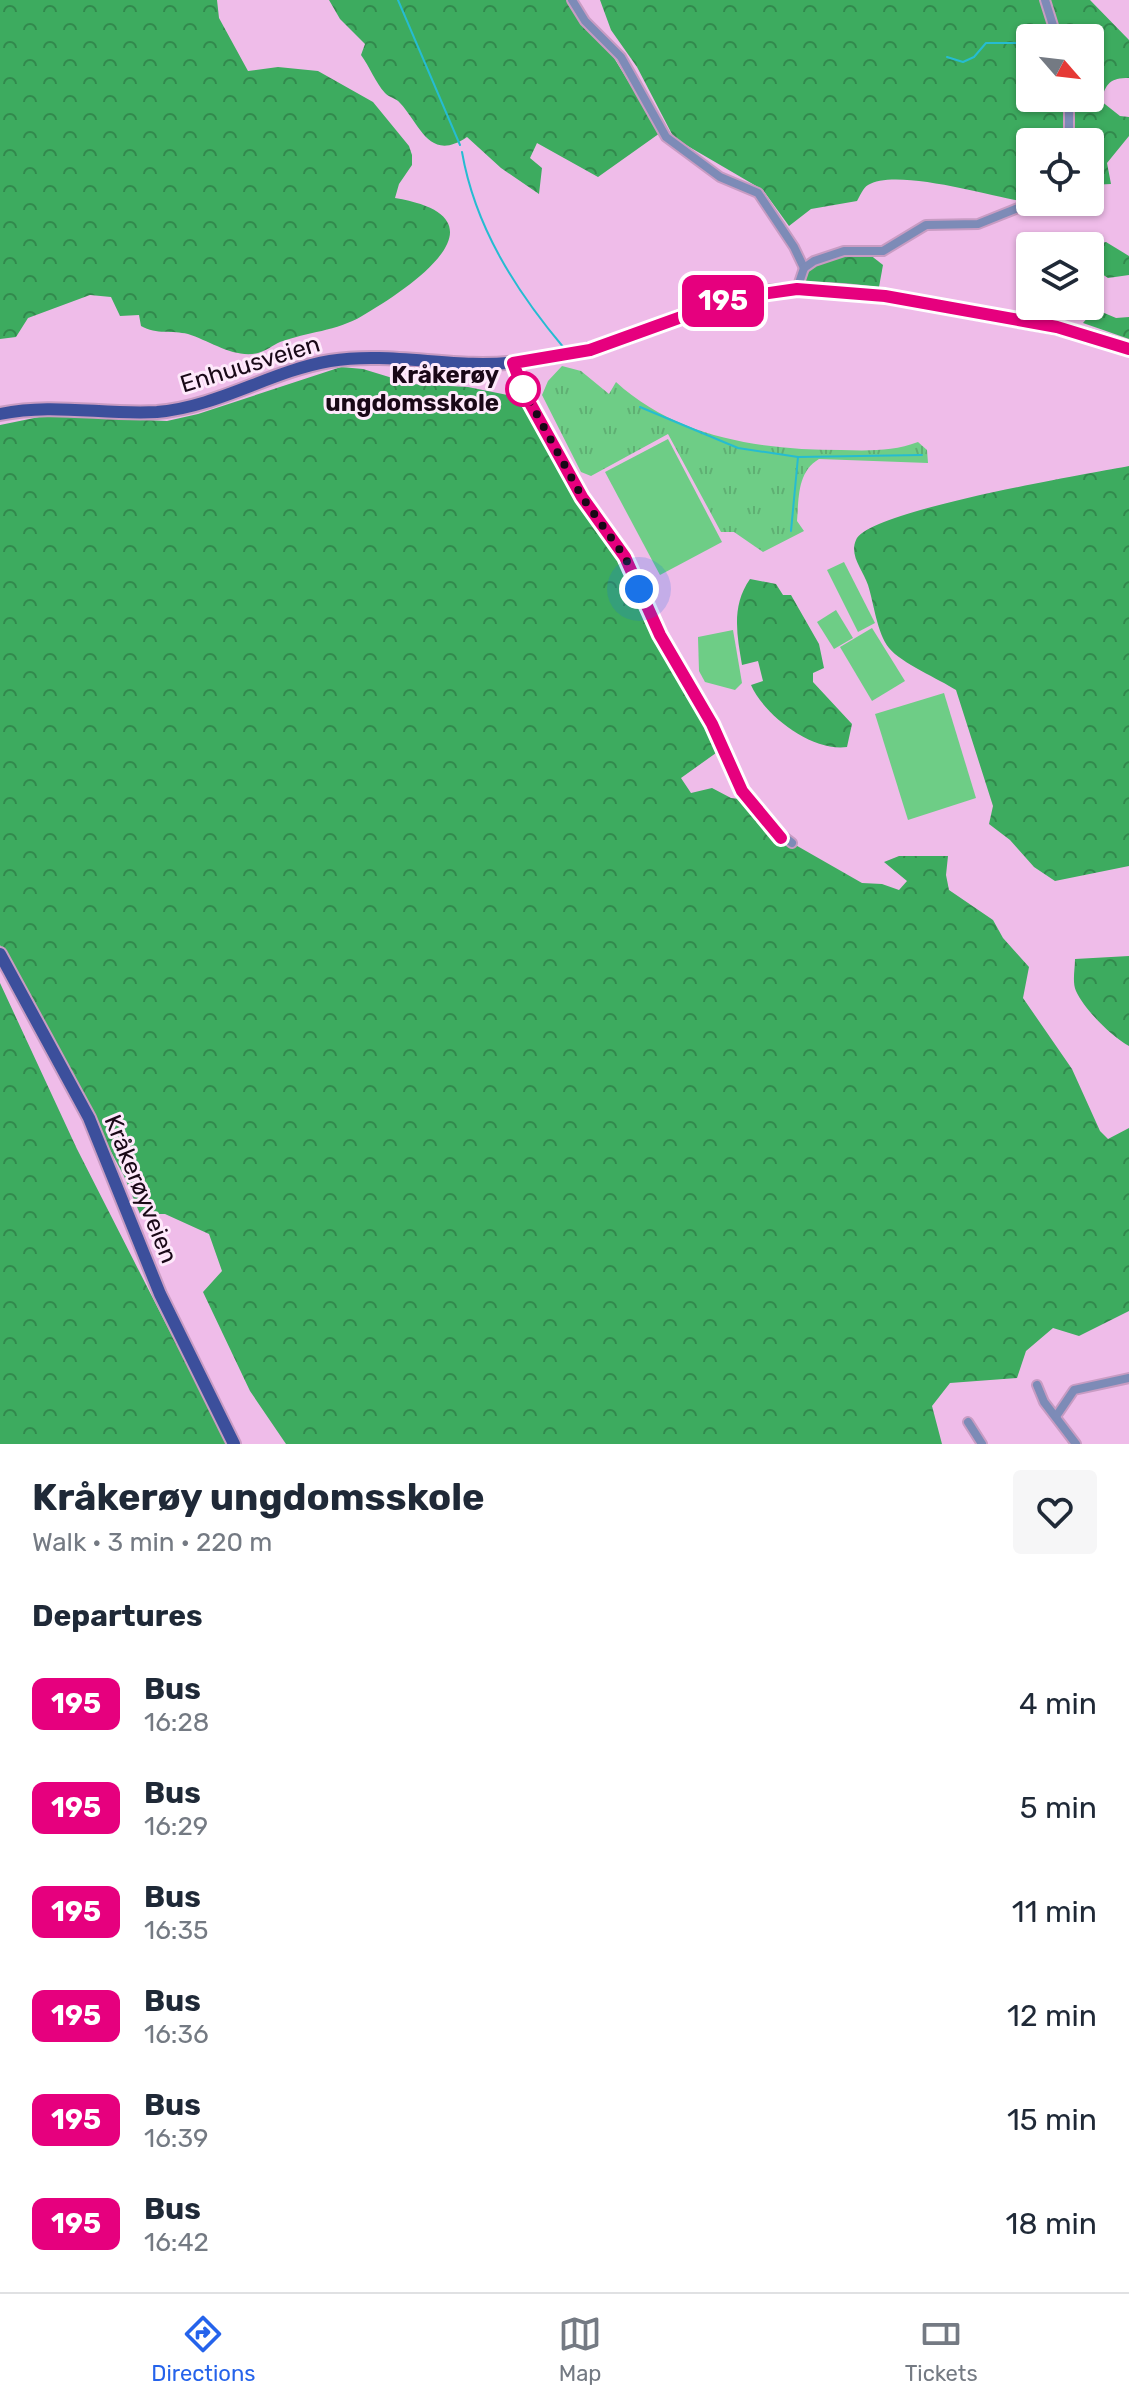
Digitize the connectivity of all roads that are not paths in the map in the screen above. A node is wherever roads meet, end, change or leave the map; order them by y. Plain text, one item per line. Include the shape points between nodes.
1 (572, 0) edge
2 (1045, 0) edge
3 (1053, 24) edge
4 (1016, 209) edge
5 (804, 268) junction
6 (797, 289) junction
7 (1129, 349) edge
8 (513, 363) junction
9 (0, 414) edge
10 (792, 843) dead end
11 (0, 954) edge
12 (1129, 1378) edge
13 (1037, 1385) dead end
14 (1057, 1415) junction
15 (968, 1422) dead end
16 (234, 1444) edge
17 (982, 1444) edge
18 (1076, 1444) edge

1 - 5 street via 621,57 666,137 720,177 758,193
2 - 3 street
4 - 5 street via 978,224 926,225 883,251 844,251
5 - 6 street
6 - 7 main road, Enhuusveien via 895,298 1057,327
6 - 8 main road, Enhuusveien via 734,298 590,350
8 - 9 main road, Enhuusveien via 359,357 325,362 176,409 46,407
8 - 10 street via 582,497 625,557 742,791 781,838
11 - 16 main road, Kråkerøyveien via 89,1118 160,1294
12 - 14 street via 1074,1390
13 - 14 street
14 - 18 street
15 - 17 street

